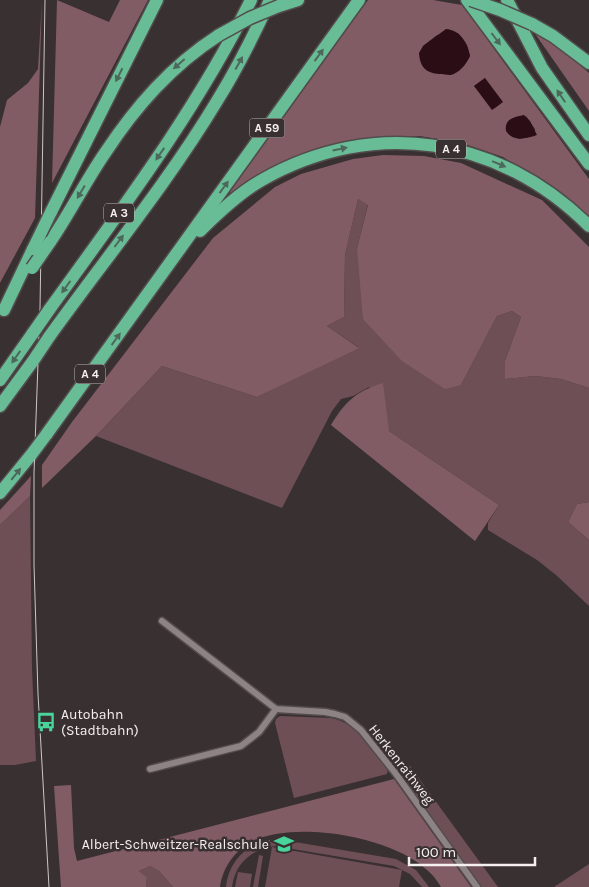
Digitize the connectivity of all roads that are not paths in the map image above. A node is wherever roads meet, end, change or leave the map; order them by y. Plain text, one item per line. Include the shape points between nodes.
1 (157, 0) edge
2 (251, 0) edge
3 (298, 0) edge
4 (359, 0) edge
5 (467, 0) edge
6 (471, 0) edge
7 (507, 0) edge
8 (274, 3) edge
9 (589, 63) edge
10 (589, 136) edge
11 (589, 164) edge
12 (589, 226) edge
13 (175, 255) junction
14 (2, 314) edge
15 (0, 380) edge
16 (0, 406) edge
17 (0, 494) edge
18 (162, 621) dead end
19 (276, 709) junction
20 (150, 769) dead end
21 (477, 887) edge

1 -> 14 highway, bridge
2 -> 15 highway, A 3, bridge via 209,77 166,144
3 - 8 highway
13 -> 4 highway, A 59
5 -> 11 highway
6 - 9 highway, bridge via 532,24
10 -> 7 highway via 542,68
8 -> 14 highway, bridge via 196,50 140,104 104,154
16 -> 8 highway, A 3, bridge via 166,178 217,102
13 -> 12 highway, A 4 via 219,212 261,181 316,156 384,143 436,146 486,158 533,181
17 -> 13 highway, A 4, bridge
18 - 19 street
19 - 20 street via 259,732 241,746
19 - 21 street, Herkenrathweg via 335,714 345,717 361,730

